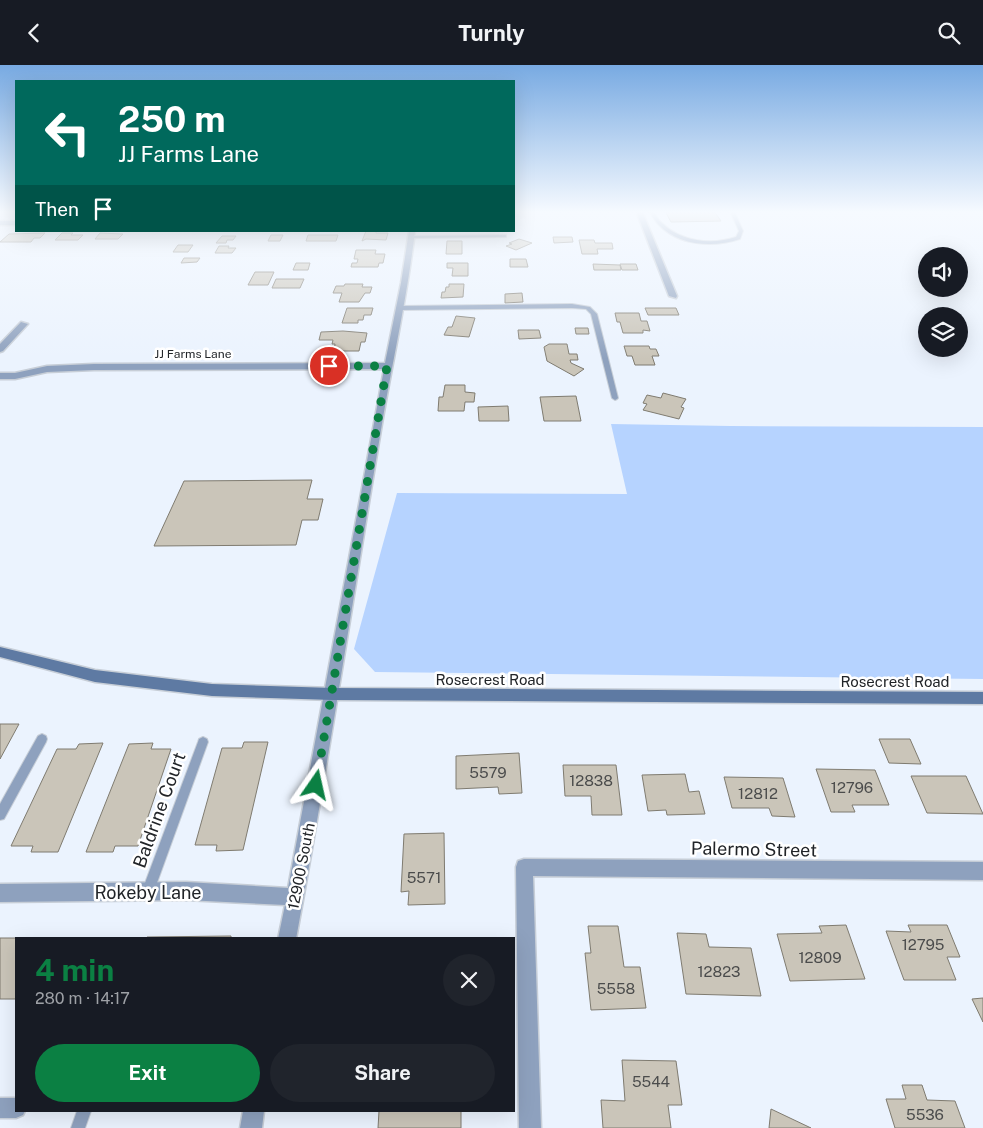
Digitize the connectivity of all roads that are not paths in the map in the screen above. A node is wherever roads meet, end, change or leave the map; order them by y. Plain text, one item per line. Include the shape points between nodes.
1 (407, 261) edge
2 (659, 261) edge
3 (673, 296) dead end
4 (399, 309) junction
5 (24, 324) dead end
6 (0, 349) edge
7 (387, 366) junction
8 (0, 376) edge
9 (615, 398) dead end
10 (0, 652) edge
11 (333, 694) junction
12 (983, 698) edge
13 (42, 739) dead end
14 (203, 742) dead end
15 (0, 815) edge
16 (983, 871) edge
17 (148, 891) junction
18 (0, 893) edge
19 (295, 897) junction
20 (287, 937) edge
21 (0, 1108) edge
22 (15, 1108) edge
23 (84, 1112) edge
24 (254, 1112) edge
25 (78, 1128) edge
26 (251, 1128) edge
27 (530, 1128) edge

1 - 4 street, 12900 South
2 - 3 street
4 - 7 street, 12900 South
4 - 9 lane via 572,305 588,308 594,314
5 - 6 street
7 - 8 street, JJ Farms Lane via 94,367
7 - 11 street, 12900 South
10 - 11 main road, Rosecrest Road via 95,676 212,690
11 - 12 main road, Rosecrest Road
11 - 19 street, 12900 South
13 - 15 lane
14 - 17 lane, Baldrine Court
16 - 27 street, Palermo Street via 524,867
17 - 18 street, Rokeby Lane
17 - 19 street, Rokeby Lane
19 - 20 street, 12900 South
21 - 22 street
23 - 25 lane
24 - 26 street

